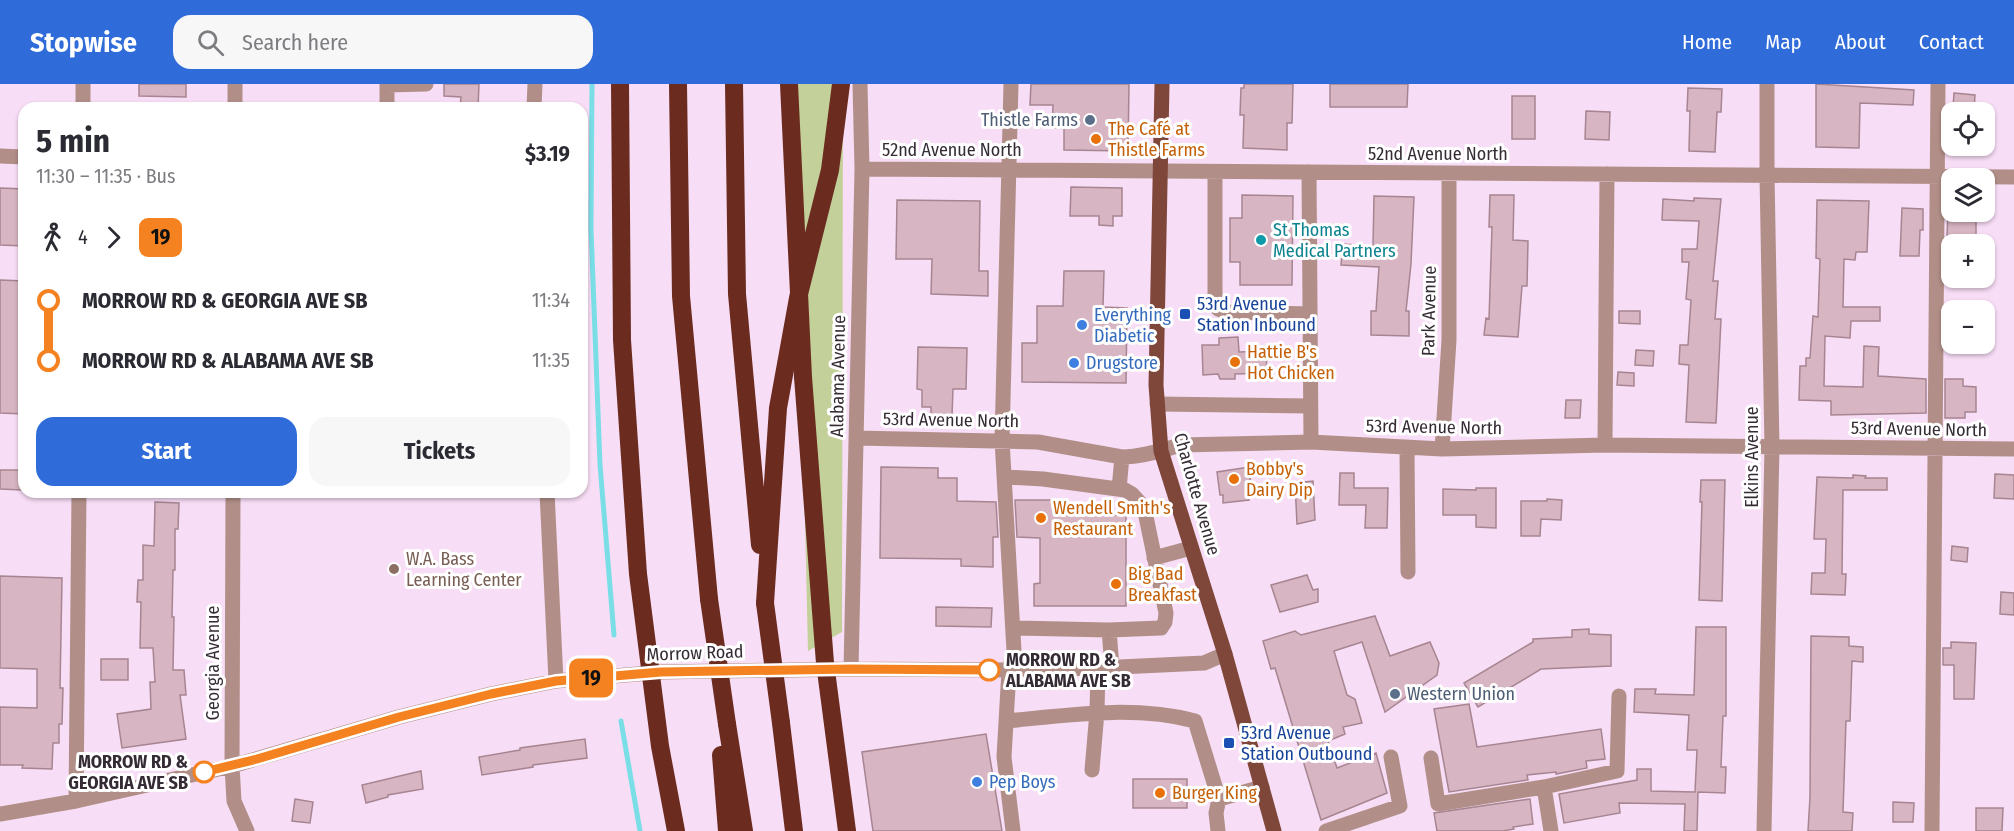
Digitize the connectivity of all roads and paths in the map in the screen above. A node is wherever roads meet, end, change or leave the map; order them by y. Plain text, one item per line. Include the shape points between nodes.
1 (83, 84) edge
2 (235, 84) edge
3 (387, 84) edge
4 (426, 84) edge
5 (535, 84) edge
6 (620, 84) edge
7 (676, 84) edge
8 (734, 84) edge
9 (789, 84) edge
10 (841, 84) edge
11 (860, 84) edge
12 (1011, 84) edge
13 (1162, 84) edge
14 (1767, 84) edge
15 (1938, 84) edge
16 (82, 102) edge
17 (235, 102) edge
18 (387, 102) edge
19 (534, 102) edge
20 (0, 156) edge
21 (18, 157) edge
22 (862, 169) junction
23 (1010, 170) junction
24 (1161, 171) junction
25 (1215, 172) junction
26 (1309, 172) junction
27 (1449, 174) junction
28 (1607, 174) junction
29 (1767, 175) junction
30 (1937, 176) junction
31 (2014, 177) edge
32 (1310, 314) junction
33 (1157, 404) junction
34 (1310, 406) junction
35 (855, 438) junction
36 (1002, 440) junction
37 (1311, 442) junction
38 (1605, 445) junction
39 (1772, 447) junction
40 (1407, 448) junction
41 (1936, 448) junction
42 (1442, 449) junction
43 (2014, 449) edge
44 (1161, 451) junction
45 (1122, 457) junction
46 (1005, 477) junction
47 (1119, 489) junction
48 (79, 498) edge
49 (234, 498) edge
50 (547, 498) edge
51 (1191, 548) junction
52 (1155, 558) junction
53 (1408, 572) dead end
54 (765, 603) junction
55 (1014, 628) junction
56 (1109, 630) junction
57 (1225, 654) junction
58 (1105, 667) junction
59 (851, 669) junction
60 (1009, 670) junction
61 (556, 681) junction
62 (1620, 696) dead end
63 (1097, 712) junction
64 (1007, 721) junction
65 (723, 724) junction
66 (1391, 757) dead end
67 (1431, 758) dead end
68 (232, 766) junction
69 (1092, 770) dead end
70 (1262, 787) junction
71 (1544, 787) junction
72 (1219, 799) junction
73 (76, 801) junction
74 (0, 814) edge
75 (247, 831) edge
76 (676, 831) edge
77 (727, 831) edge
78 (744, 831) edge
79 (794, 831) edge
80 (847, 831) edge
81 (1013, 831) edge
82 (1218, 831) edge
83 (1274, 831) edge
84 (1326, 831) edge
85 (1551, 831) edge
86 (1764, 831) edge
87 (1932, 831) edge

1 - 16 street
2 - 17 street
3 - 4 street
3 - 18 street
5 - 19 street
6 - 76 highway, bridge via 622,340 638,574 660,746
7 - 65 highway, bridge via 681,296
8 - 54 highway via 737,294
9 - 80 highway, bridge via 804,389 825,663
10 - 54 highway via 830,170 798,298 778,408
11 - 22 street, Alabama Avenue
12 - 23 street
13 - 24 main road, Charlotte Avenue
14 - 29 street, Elkins Avenue
15 - 30 street
20 - 21 street
22 - 23 street, 52nd Avenue North
22 - 35 street, Alabama Avenue
23 - 24 street, 52nd Avenue North
23 - 36 street
24 - 25 street, 52nd Avenue North
24 - 33 main road, Charlotte Avenue
25 - 26 street, 52nd Avenue North
25 - 32 street via 1218,309
26 - 27 street, 52nd Avenue North
26 - 32 street
27 - 28 street, 52nd Avenue North
27 - 42 street, Park Avenue via 1449,340
28 - 29 street, 52nd Avenue North
28 - 38 street
29 - 30 street, 52nd Avenue North
29 - 39 street, Elkins Avenue
30 - 31 street, 52nd Avenue North
30 - 41 street
32 - 34 street
33 - 34 street
33 - 44 main road, Charlotte Avenue
34 - 37 street
35 - 36 street, 53rd Avenue North
35 - 59 street, Alabama Avenue
36 - 45 street, 53rd Avenue North via 1038,442
36 - 46 street
37 - 40 street, 53rd Avenue North
37 - 44 street, 53rd Avenue North via 1184,445
38 - 39 street, 53rd Avenue North
38 - 42 street, 53rd Avenue North
39 - 41 street, 53rd Avenue North
39 - 86 street, Elkins Avenue
40 - 42 street, 53rd Avenue North
40 - 53 street
41 - 43 street, 53rd Avenue North
41 - 87 street
44 - 45 street, 53rd Avenue North
44 - 51 main road, Charlotte Avenue
45 - 47 street
46 - 47 street
46 - 55 street
47 - 52 street via 1132,494 1144,507
48 - 73 street
49 - 68 street, Georgia Avenue
50 - 61 street
51 - 52 street
51 - 57 main road, Charlotte Avenue
52 - 56 street via 1165,622 1161,628
54 - 79 highway, bridge
55 - 56 street
55 - 60 street
56 - 58 street
57 - 58 street, Morrow Road via 1204,663
57 - 70 main road, Charlotte Avenue
58 - 60 street, Morrow Road
58 - 63 street
59 - 60 street, Morrow Road
59 - 61 street, Morrow Road via 661,672
60 - 64 street
61 - 68 street, Morrow Road via 411,714
62 - 71 street via 1617,771
63 - 64 street
63 - 69 street
63 - 72 street via 1176,716 1195,722
64 - 81 street via 1004,757
65 - 77 highway
65 - 78 highway
66 - 84 street via 1400,806
67 - 71 street via 1438,804
68 - 73 street, Morrow Road
68 - 75 street, Georgia Avenue via 234,801
70 - 72 street
70 - 83 main road, Charlotte Avenue
71 - 85 street
72 - 82 street
73 - 74 street, Morrow Road

